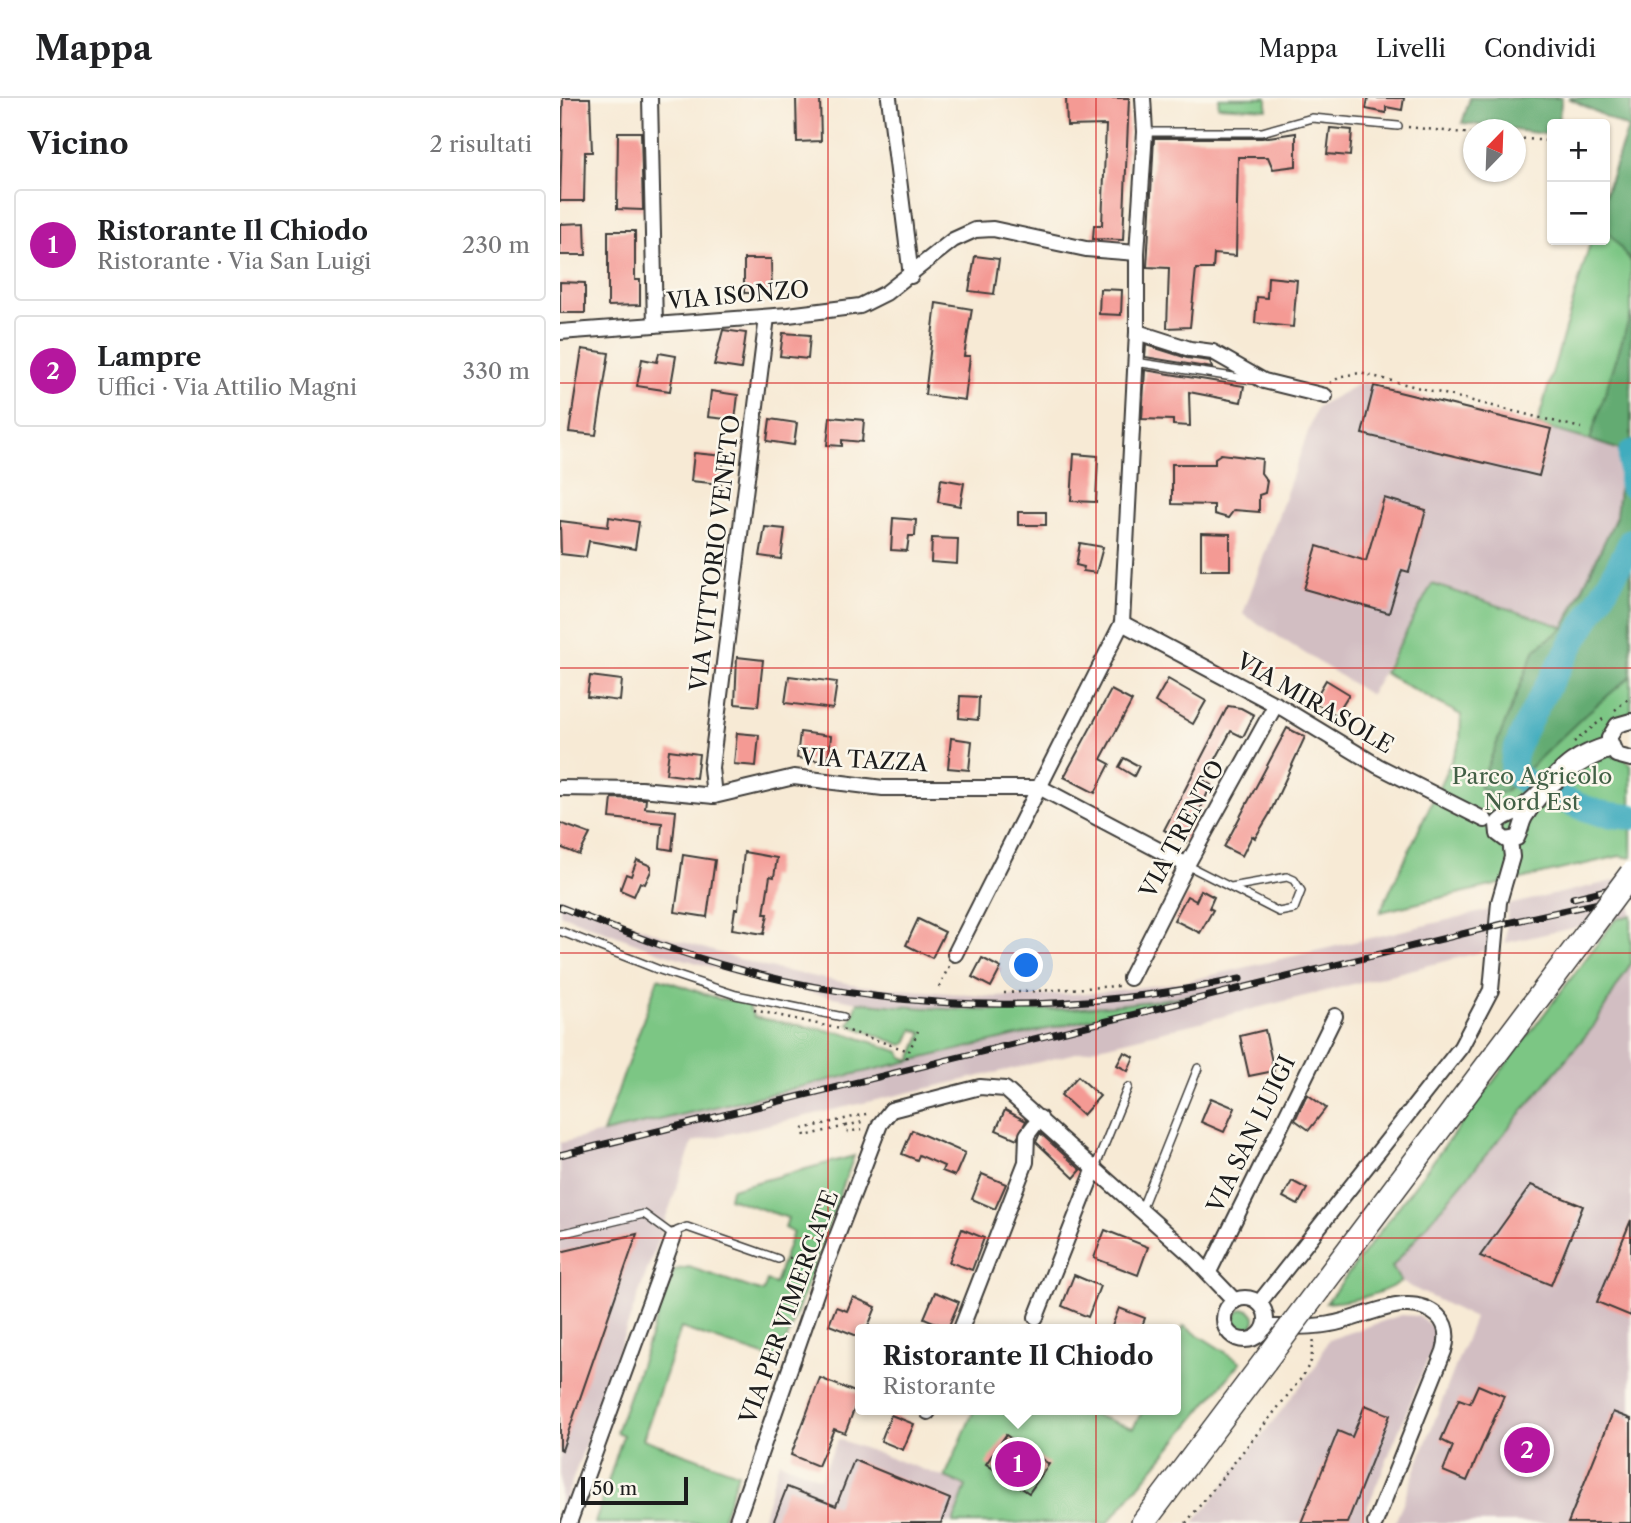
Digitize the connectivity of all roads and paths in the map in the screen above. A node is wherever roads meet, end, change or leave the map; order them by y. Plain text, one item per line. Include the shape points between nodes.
1 (650, 98) edge
2 (889, 98) edge
3 (1143, 98) edge
4 (1398, 126) joint
5 (1145, 132) junction
6 (1463, 133) edge
7 (1526, 139) edge
8 (1547, 141) edge
9 (1136, 253) junction
10 (911, 276) junction
11 (767, 317) junction
12 (655, 325) junction
13 (560, 332) edge
14 (1137, 332) junction
15 (1135, 362) junction
16 (1264, 381) junction
17 (1320, 394) joint
18 (1581, 428) dead end
19 (1122, 623) junction
20 (1631, 696) edge
21 (1276, 704) junction
22 (1631, 721) edge
23 (1572, 743) dead end
24 (1610, 747) junction
25 (1630, 760) edge
26 (560, 788) edge
27 (1041, 788) junction
28 (714, 796) junction
29 (1524, 811) junction
30 (1498, 829) junction
31 (1187, 865) junction
32 (1631, 874) edge
33 (1231, 887) junction
34 (560, 931) edge
35 (955, 954) joint
36 (1130, 978) joint
37 (939, 987) dead end
38 (1004, 993) dead end
39 (752, 1000) junction
40 (1335, 1016) dead end
41 (843, 1017) dead end
42 (918, 1031) dead end
43 (909, 1051) junction
44 (906, 1058) dead end
45 (1198, 1068) dead end
46 (1128, 1087) dead end
47 (882, 1115) junction
48 (1040, 1118) junction
49 (846, 1126) junction
50 (1095, 1168) junction
51 (1141, 1210) junction
52 (560, 1234) edge
53 (674, 1236) junction
54 (778, 1259) joint
55 (826, 1265) junction
56 (1209, 1272) junction
57 (1235, 1301) junction
58 (1259, 1303) junction
59 (1036, 1317) dead end
60 (963, 1324) edge
61 (1314, 1326) junction
62 (1265, 1327) junction
63 (1146, 1519) edge
64 (569, 1523) edge
65 (736, 1523) edge
66 (1186, 1523) edge
67 (1375, 1523) edge

1 - 12 street
2 - 10 street
3 - 5 street
4 - 5 lane via 1312,118 1262,132
4 - 6 path
5 - 9 street
7 - 8 path
9 - 10 street, VIA ISONZO via 1086,249 993,229 975,230 953,240
9 - 14 street
10 - 11 street, VIA ISONZO via 860,306
11 - 12 street, VIA ISONZO
11 - 28 street, VIA VITTORIO VENETO via 711,768
12 - 13 street, VIA ISONZO
14 - 15 street
14 - 16 street via 1213,352
15 - 16 lane
15 - 19 street
16 - 17 street
17 - 18 path via 1342,376 1360,373
19 - 21 street, VIA MIRASOLE
19 - 27 street
20 - 23 path
21 - 30 street, VIA MIRASOLE via 1378,766
21 - 31 street, VIA TRENTO
22 - 24 street via 1616,725 1610,733
24 - 25 street
24 - 29 street via 1580,753
26 - 28 street, VIA TAZZA
27 - 28 street, VIA TAZZA via 883,788 794,778
27 - 31 street
27 - 35 street
29 - 30 street
29 - 30 street via 1519,835
30 - 58 street via 1512,857 1499,902 1491,990 1482,1012 1461,1047
31 - 33 lane
31 - 36 street, VIA TRENTO
32 - 63 main road, bridge
33 - 33 lane via 1279,912 1294,909 1301,891 1287,877
34 - 39 lane
35 - 37 path
36 - 38 path via 1127,985
39 - 41 lane
39 - 43 path via 759,1014 849,1031
40 - 56 street, VIA SAN LUIGI
42 - 43 path
43 - 44 path
45 - 51 lane
46 - 50 lane
47 - 48 street via 993,1086 1016,1096
47 - 49 path
47 - 49 path via 848,1132
47 - 49 path via 803,1129 805,1136
47 - 55 street, VIA PER VIMERCATE
48 - 50 street
48 - 60 street via 1027,1135 1026,1162
50 - 51 street
50 - 59 street
51 - 56 street
52 - 53 lane via 644,1214
53 - 54 lane via 687,1227
53 - 64 street
54 - 55 path via 805,1256
55 - 65 street, VIA PER VIMERCATE
56 - 57 street
57 - 58 street via 1247,1298
57 - 62 street via 1224,1318 1234,1337 1255,1338
58 - 62 street via 1266,1314
61 - 62 street
61 - 66 path via 1311,1362 1303,1376
61 - 67 street via 1415,1304 1436,1315 1446,1328 1444,1351

